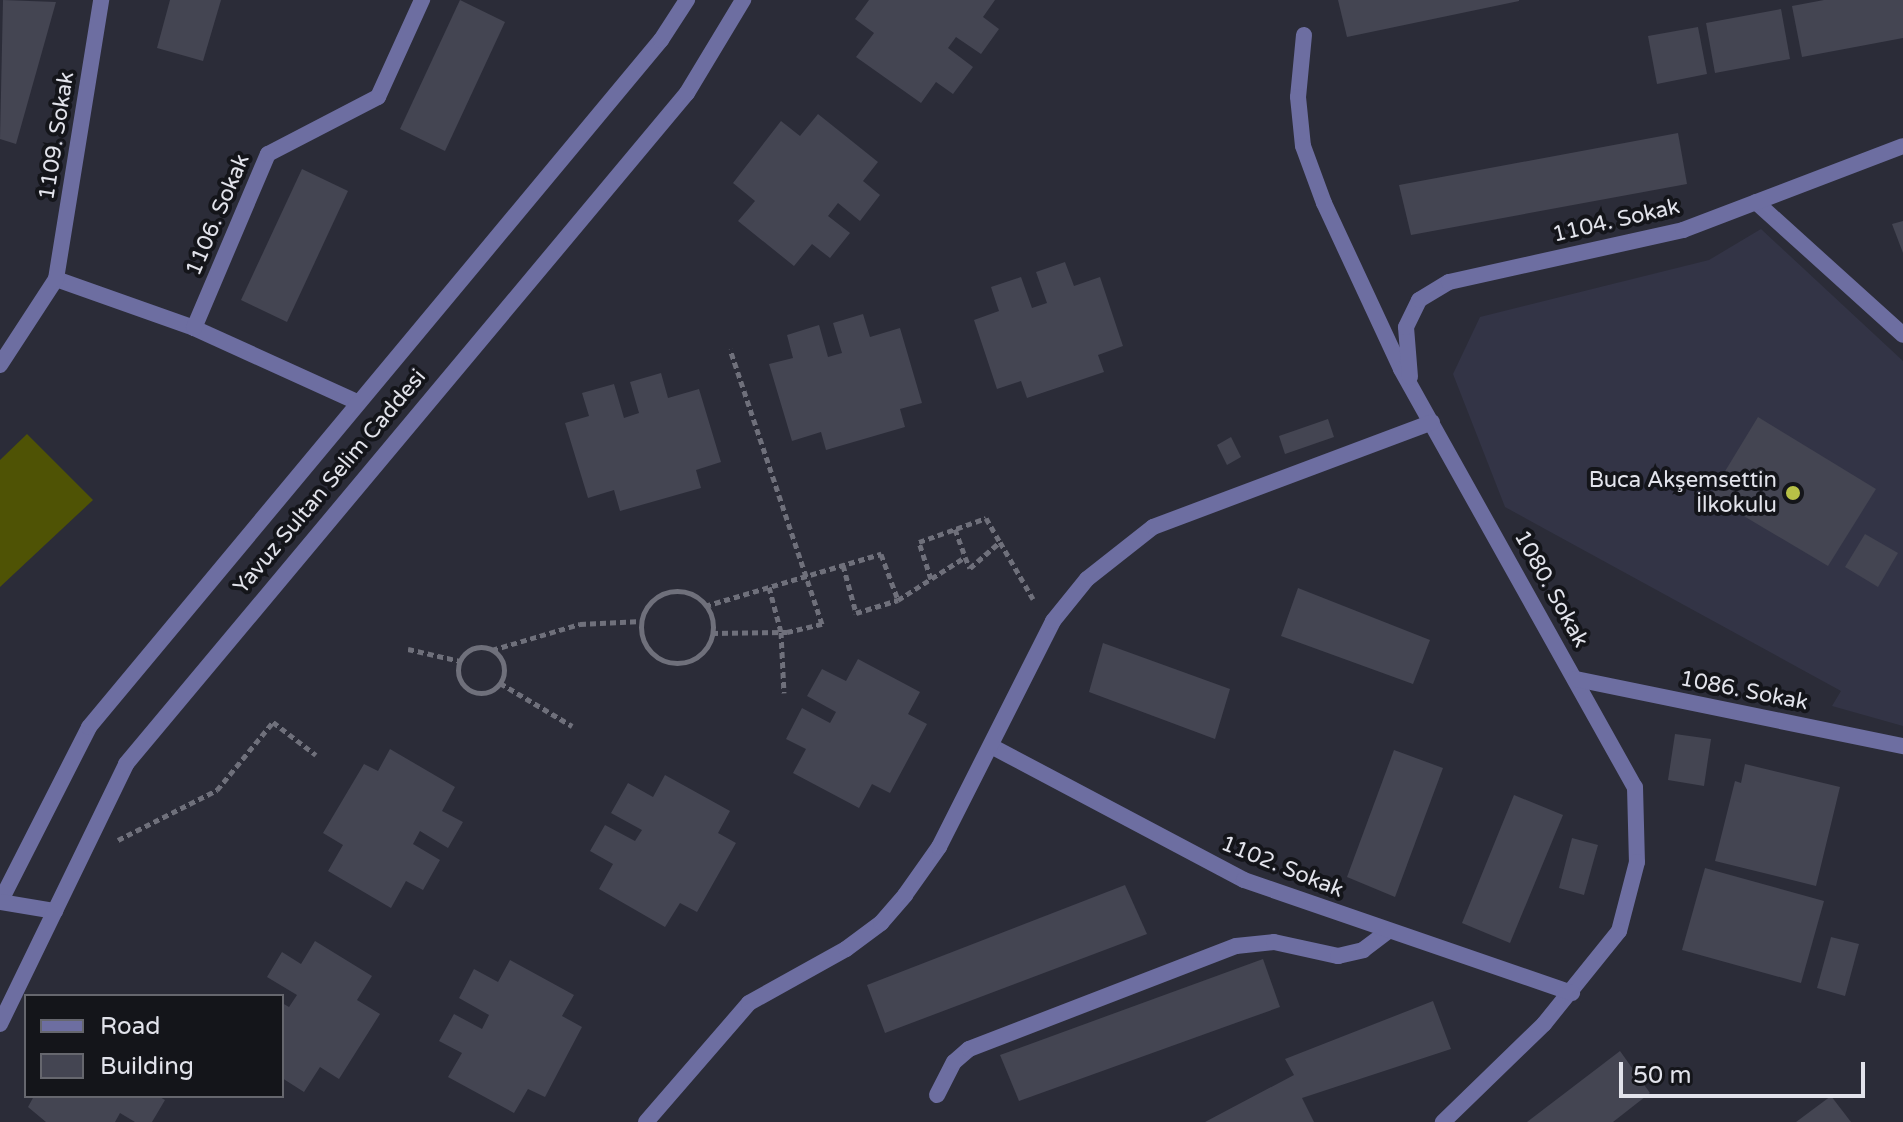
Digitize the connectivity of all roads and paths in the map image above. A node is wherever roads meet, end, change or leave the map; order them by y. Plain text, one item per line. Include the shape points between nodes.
1 (101, 0) edge
2 (422, 0) edge
3 (687, 0) edge
4 (743, 0) edge
5 (1304, 35) dead end
6 (1903, 146) edge
7 (1756, 202) junction
8 (56, 279) junction
9 (194, 328) junction
10 (1903, 335) edge
11 (730, 349) dead end
12 (0, 365) edge
13 (1410, 385) junction
14 (357, 402) junction
15 (1432, 422) junction
16 (955, 529) junction
17 (1000, 542) junction
18 (965, 557) junction
19 (843, 565) junction
20 (806, 576) junction
21 (931, 579) junction
22 (769, 587) junction
23 (1033, 599) dead end
24 (898, 600) junction
25 (705, 606) junction
26 (642, 621) junction
27 (781, 632) junction
28 (712, 633) junction
29 (408, 649) dead end
30 (492, 650) junction
31 (460, 661) junction
32 (1576, 679) junction
33 (500, 683) junction
34 (784, 693) dead end
35 (572, 726) dead end
36 (991, 746) junction
37 (1903, 746) edge
38 (316, 755) dead end
39 (118, 840) dead end
40 (0, 902) edge
41 (55, 911) junction
42 (1388, 931) junction
43 (1572, 993) junction
44 (0, 1024) edge
45 (937, 1095) dead end
46 (646, 1122) edge
47 (1443, 1122) edge

1 - 8 street, 1109. Sokak
2 - 9 street, 1106. Sokak via 378,97 268,154
3 - 14 street, Yavuz Sultan Selim Caddesi via 661,40
4 - 41 street, Yavuz Sultan Selim Caddesi via 687,93 126,764
5 - 13 street, 1080. Sokak via 1298,97 1303,146 1367,300
6 - 7 street, 1104. Sokak
7 - 10 street
7 - 13 street, 1104. Sokak via 1683,230 1449,282 1419,300 1406,327
8 - 9 street
8 - 12 street
9 - 14 street
11 - 20 path
13 - 15 street, 1080. Sokak
14 - 40 street, Yavuz Sultan Selim Caddesi via 89,727
15 - 32 street, 1080. Sokak
15 - 36 street via 1153,527 1087,579 1053,621
16 - 17 path via 986,518
16 - 18 path
16 - 21 path via 919,542
17 - 18 path via 970,568
17 - 23 path
18 - 21 path
19 - 20 path
19 - 24 path via 881,554
19 - 24 path via 856,613
20 - 22 path
20 - 27 path via 822,624
21 - 24 path
22 - 25 path
22 - 27 path
25 - 26 path via 692,595 668,593 647,606
25 - 28 path
26 - 28 path via 651,652 671,663 693,659
26 - 30 path via 568,626
27 - 28 path
27 - 34 path
29 - 31 path
30 - 31 path via 470,649
30 - 33 path via 503,661
31 - 33 path via 458,676 466,689 488,693
32 - 37 street, 1086. Sokak
32 - 43 street, 1080. Sokak via 1635,787 1638,823 1632,899 1623,921
33 - 35 path
36 - 42 street, 1102. Sokak via 1244,880
36 - 46 street via 939,847 881,923 749,1003
38 - 39 path via 273,722 217,790
40 - 41 street
41 - 44 street, Yavuz Sultan Selim Caddesi
42 - 43 street, 1102. Sokak
42 - 45 street via 1363,950 1338,956 1274,942 1236,946 969,1049 954,1062
43 - 47 street, 1080. Sokak

